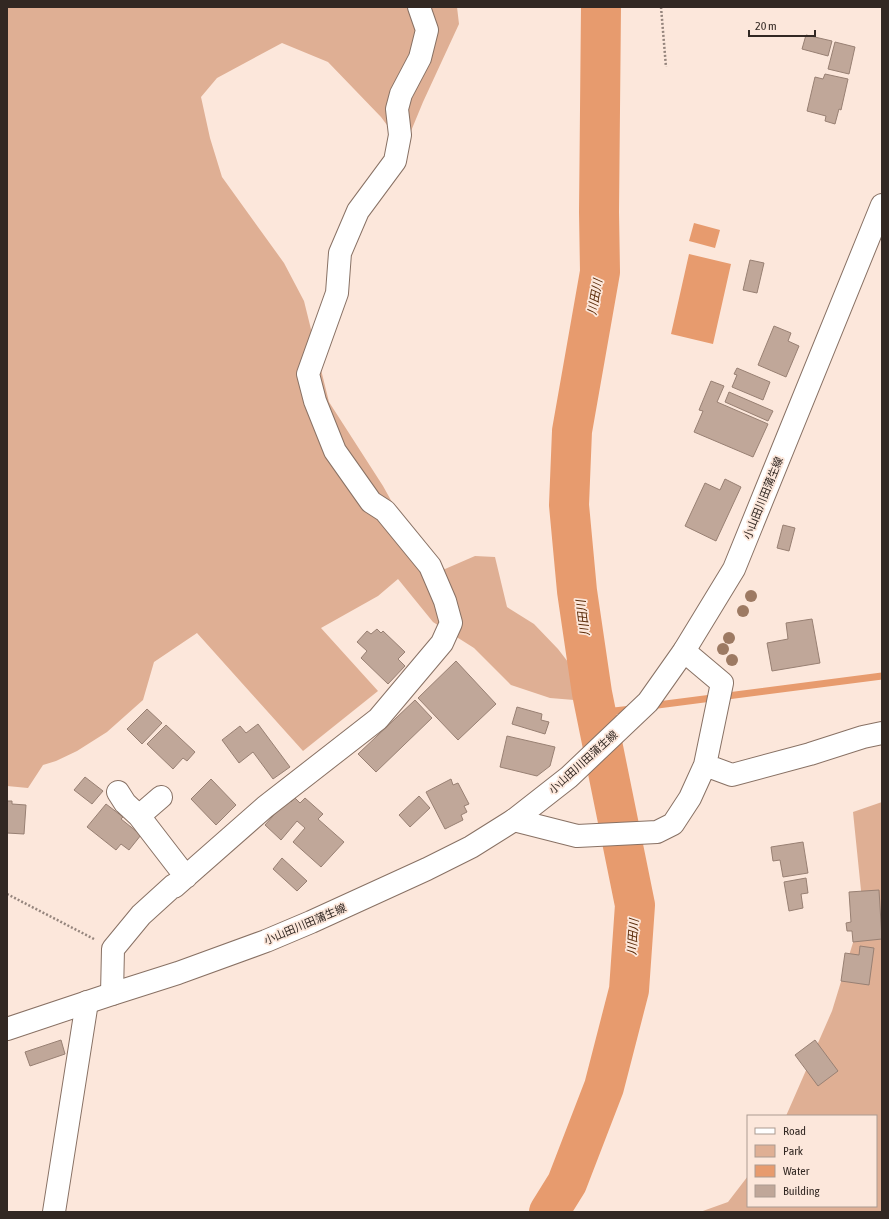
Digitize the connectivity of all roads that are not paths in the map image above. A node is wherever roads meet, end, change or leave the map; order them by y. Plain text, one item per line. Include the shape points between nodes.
1 (419, 7) edge
2 (882, 205) edge
3 (684, 651) junction
4 (882, 734) edge
5 (705, 765) junction
6 (118, 792) dead end
7 (161, 796) dead end
8 (139, 816) junction
9 (514, 820) junction
10 (186, 877) junction
11 (112, 994) junction
12 (87, 1002) junction
13 (7, 1029) edge
14 (54, 1212) edge

1 - 10 street via 427,30 420,58 401,94 397,109 400,135 395,161 358,210 340,253 337,293 308,374 314,401 335,451 371,502 385,511 430,566 451,623 442,643 378,719 265,807
2 - 3 street, 小山田川田蒲生線 via 734,569
3 - 5 street via 722,683
3 - 9 street, 小山田川田蒲生線 via 648,702 569,777
4 - 5 street via 863,737 732,775
5 - 9 street via 690,798 672,824 657,832 577,836
6 - 8 street
7 - 8 street
8 - 10 street
9 - 11 street, 小山田川田蒲生線 via 464,850 312,922 178,973
10 - 11 street via 141,915 113,949
11 - 12 street, 小山田川田蒲生線
12 - 13 street, 小山田川田蒲生線
12 - 14 street

